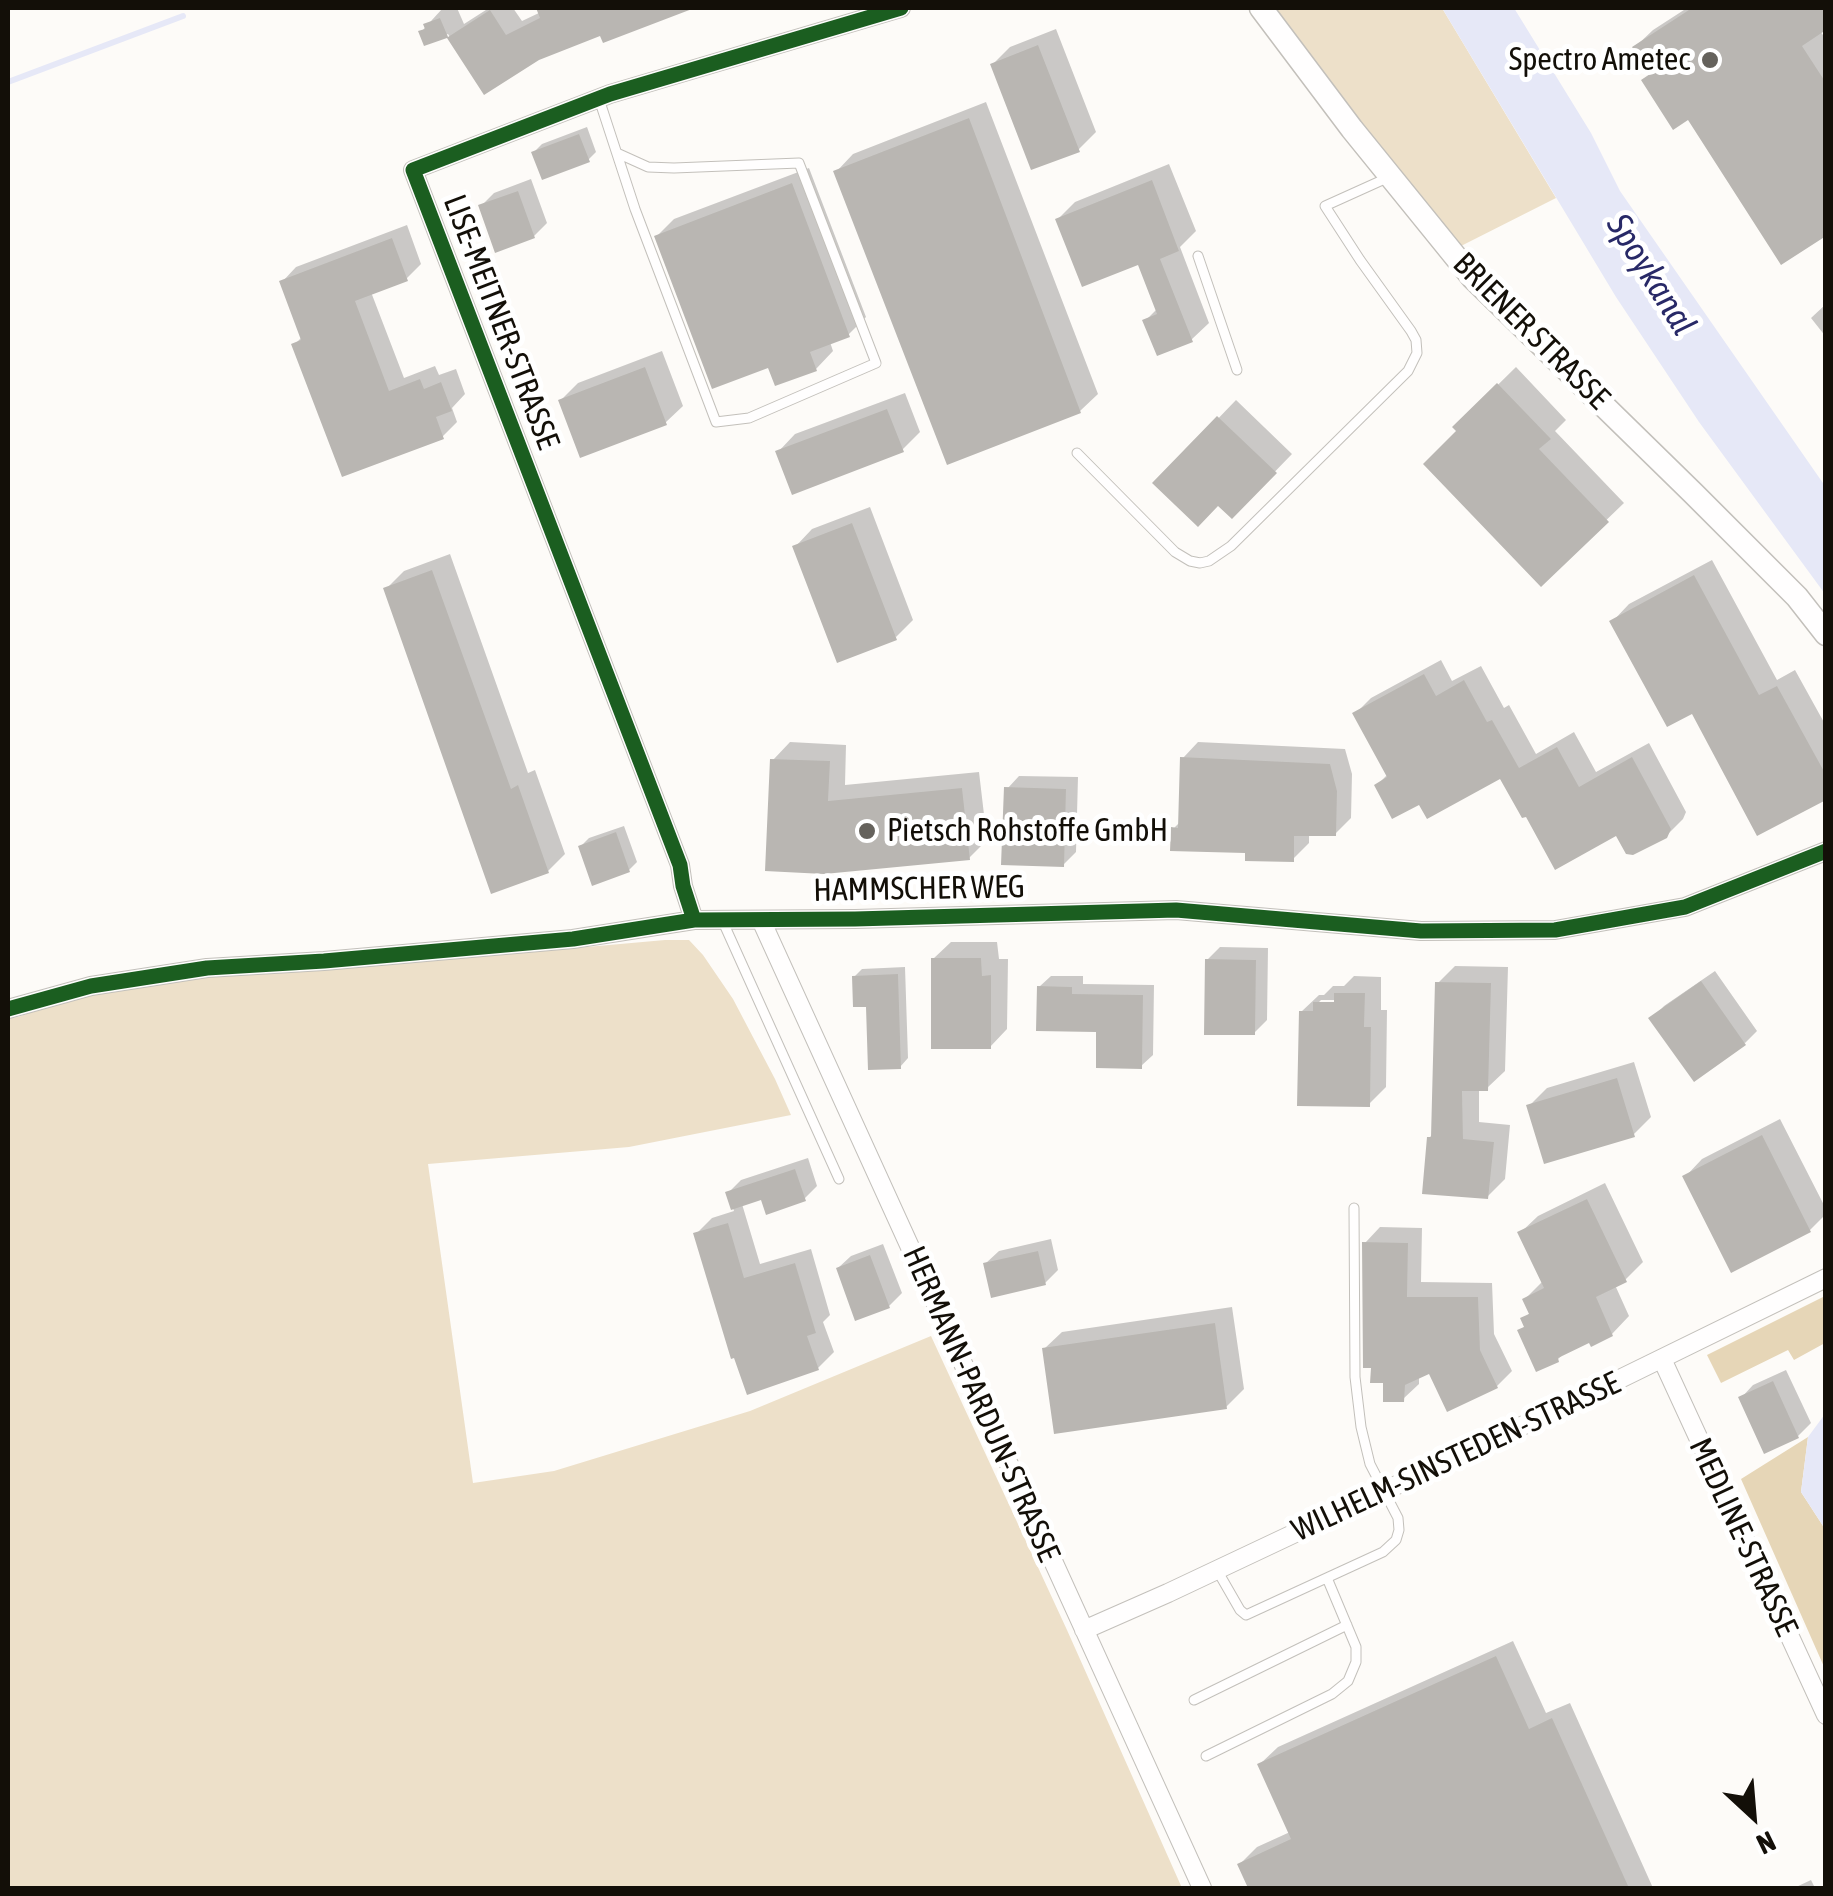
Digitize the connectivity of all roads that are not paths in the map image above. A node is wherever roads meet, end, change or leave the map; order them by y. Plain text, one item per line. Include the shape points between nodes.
1 (901, 8) edge
2 (1261, 8) edge
3 (599, 98) junction
4 (617, 153) junction
5 (1390, 177) junction
6 (1198, 256) dead end
7 (1237, 370) dead end
8 (1077, 453) dead end
9 (1826, 634) edge
10 (1826, 851) edge
11 (694, 920) junction
12 (722, 920) junction
13 (761, 920) junction
14 (8, 1009) edge
15 (838, 1179) dead end
16 (1354, 1208) dead end
17 (1826, 1278) edge
18 (1662, 1359) junction
19 (1383, 1492) junction
20 (1217, 1570) junction
21 (1327, 1578) junction
22 (1347, 1626) junction
23 (1084, 1630) junction
24 (1194, 1700) dead end
25 (1826, 1715) edge
26 (1206, 1756) dead end
27 (1202, 1888) edge

1 - 3 street, LISE-MEITNER-STRASSE
2 - 5 street, BRIENER STRASSE
3 - 4 lane
3 - 11 street, LISE-MEITNER-STRASSE via 413,170 680,866
4 - 4 lane via 716,422 749,418 876,363 799,162 661,168
5 - 8 lane via 1325,206 1411,331 1417,354 1408,371 1232,546 1210,561 1190,561
5 - 9 street, BRIENER STRASSE via 1472,278 1706,506
6 - 7 lane
10 - 13 street, HAMMSCHER WEG via 1685,906 1555,930 1422,931 1176,910
11 - 12 street, HAMMSCHER WEG
11 - 14 street, HAMMSCHER WEG via 573,939 207,968 91,986
12 - 13 street, HAMMSCHER WEG
12 - 15 lane
13 - 23 street, HERMANN-PARDUN-STRASSE
16 - 19 lane via 1355,1377 1370,1464
17 - 18 street, WILHELM-SINSTEDEN-STRASSE
18 - 19 street, WILHELM-SINSTEDEN-STRASSE
18 - 25 street, MEDLINE-STRASSE
19 - 20 street, WILHELM-SINSTEDEN-STRASSE
19 - 21 lane via 1398,1518 1396,1540
20 - 21 lane via 1246,1614
20 - 23 street, WILHELM-SINSTEDEN-STRASSE
21 - 22 lane
22 - 24 lane
22 - 26 lane via 1356,1647 1348,1681
23 - 27 street, HERMANN-PARDUN-STRASSE

